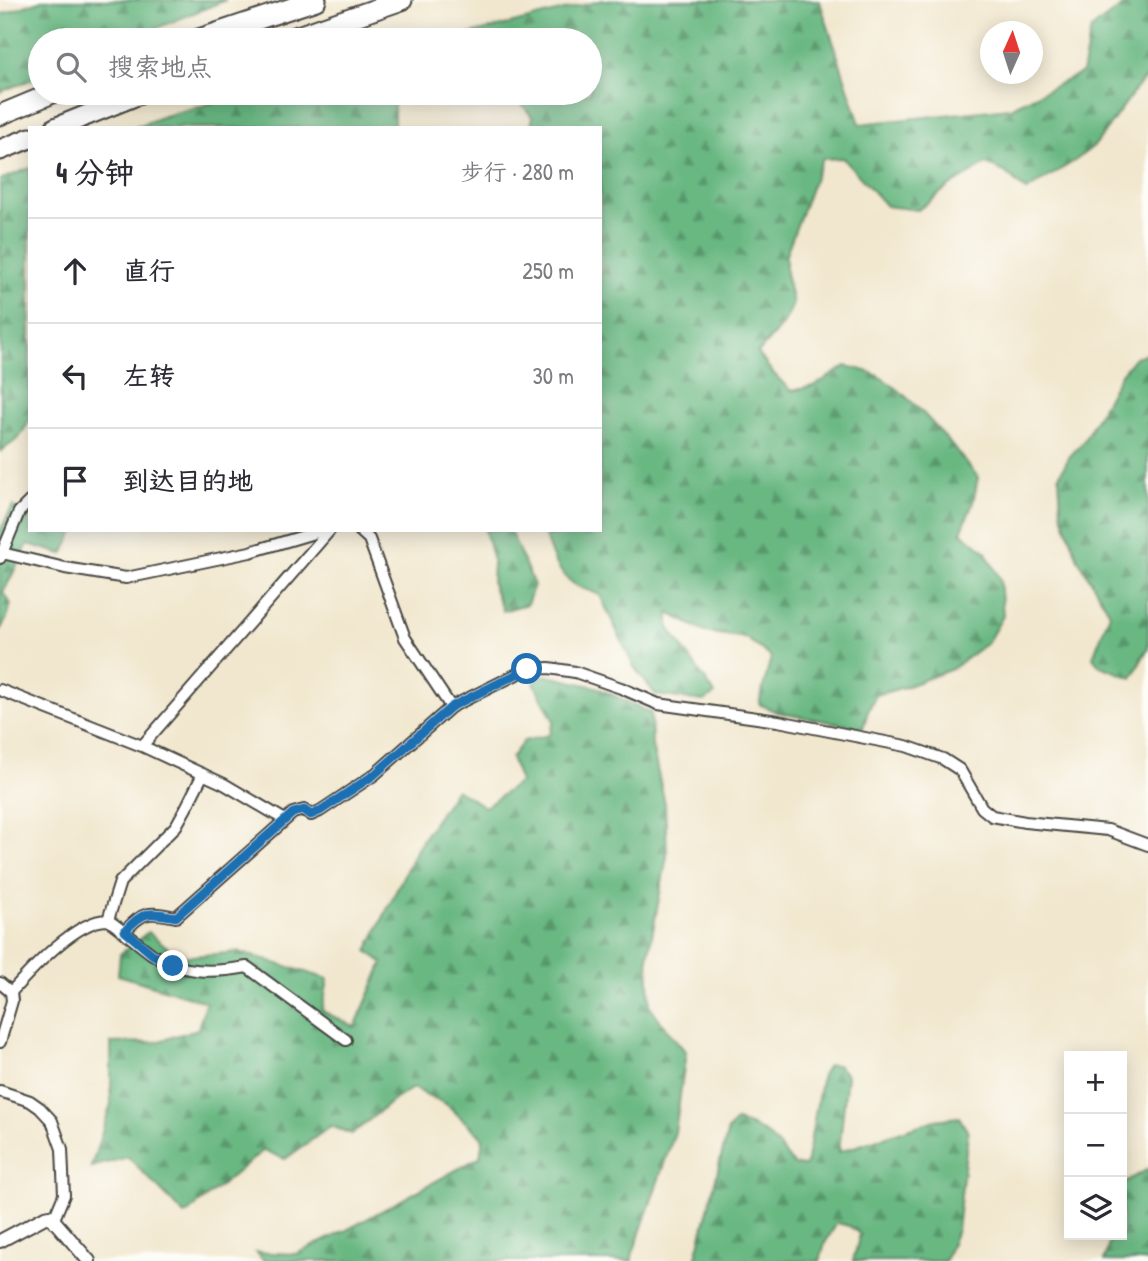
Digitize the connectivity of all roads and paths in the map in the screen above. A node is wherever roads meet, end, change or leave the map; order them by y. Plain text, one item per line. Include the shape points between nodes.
1 (316, 0) edge
2 (402, 0) edge
3 (232, 28) edge
4 (321, 28) edge
5 (28, 103) edge
6 (112, 105) edge
7 (0, 115) edge
8 (60, 126) edge
9 (28, 139) edge
10 (0, 150) edge
11 (28, 503) edge
12 (317, 532) edge
13 (328, 532) edge
14 (364, 532) edge
15 (1, 556) edge
16 (0, 691) edge
17 (451, 707) junction
18 (142, 746) junction
19 (203, 774) junction
20 (285, 820) junction
21 (1148, 845) edge
22 (108, 920) junction
23 (125, 931) junction
24 (0, 983) edge
25 (11, 992) junction
26 (345, 1040) dead end
27 (0, 1042) edge
28 (0, 1091) edge
29 (54, 1219) junction
30 (0, 1241) edge
31 (89, 1261) edge

1 - 3 highway
2 - 4 highway
5 - 7 highway
6 - 8 highway
9 - 10 highway
11 - 15 street via 19,512
12 - 15 street via 250,552 126,578
13 - 18 street
14 - 17 street via 405,638
16 - 18 street
17 - 20 street via 374,775 311,815 304,810
17 - 21 street via 527,669 575,672 658,704 778,720 906,746 960,770 982,808 992,816 1108,830
18 - 19 street
19 - 20 street
19 - 22 street via 176,826 120,882
20 - 23 street via 176,917 152,912
22 - 23 street
22 - 25 street via 93,922 73,935 41,959
23 - 26 street via 173,966 223,972 247,967
24 - 25 street
25 - 27 street
28 - 29 street via 30,1101 52,1121 62,1149 64,1195
29 - 30 street via 45,1217
29 - 31 street

